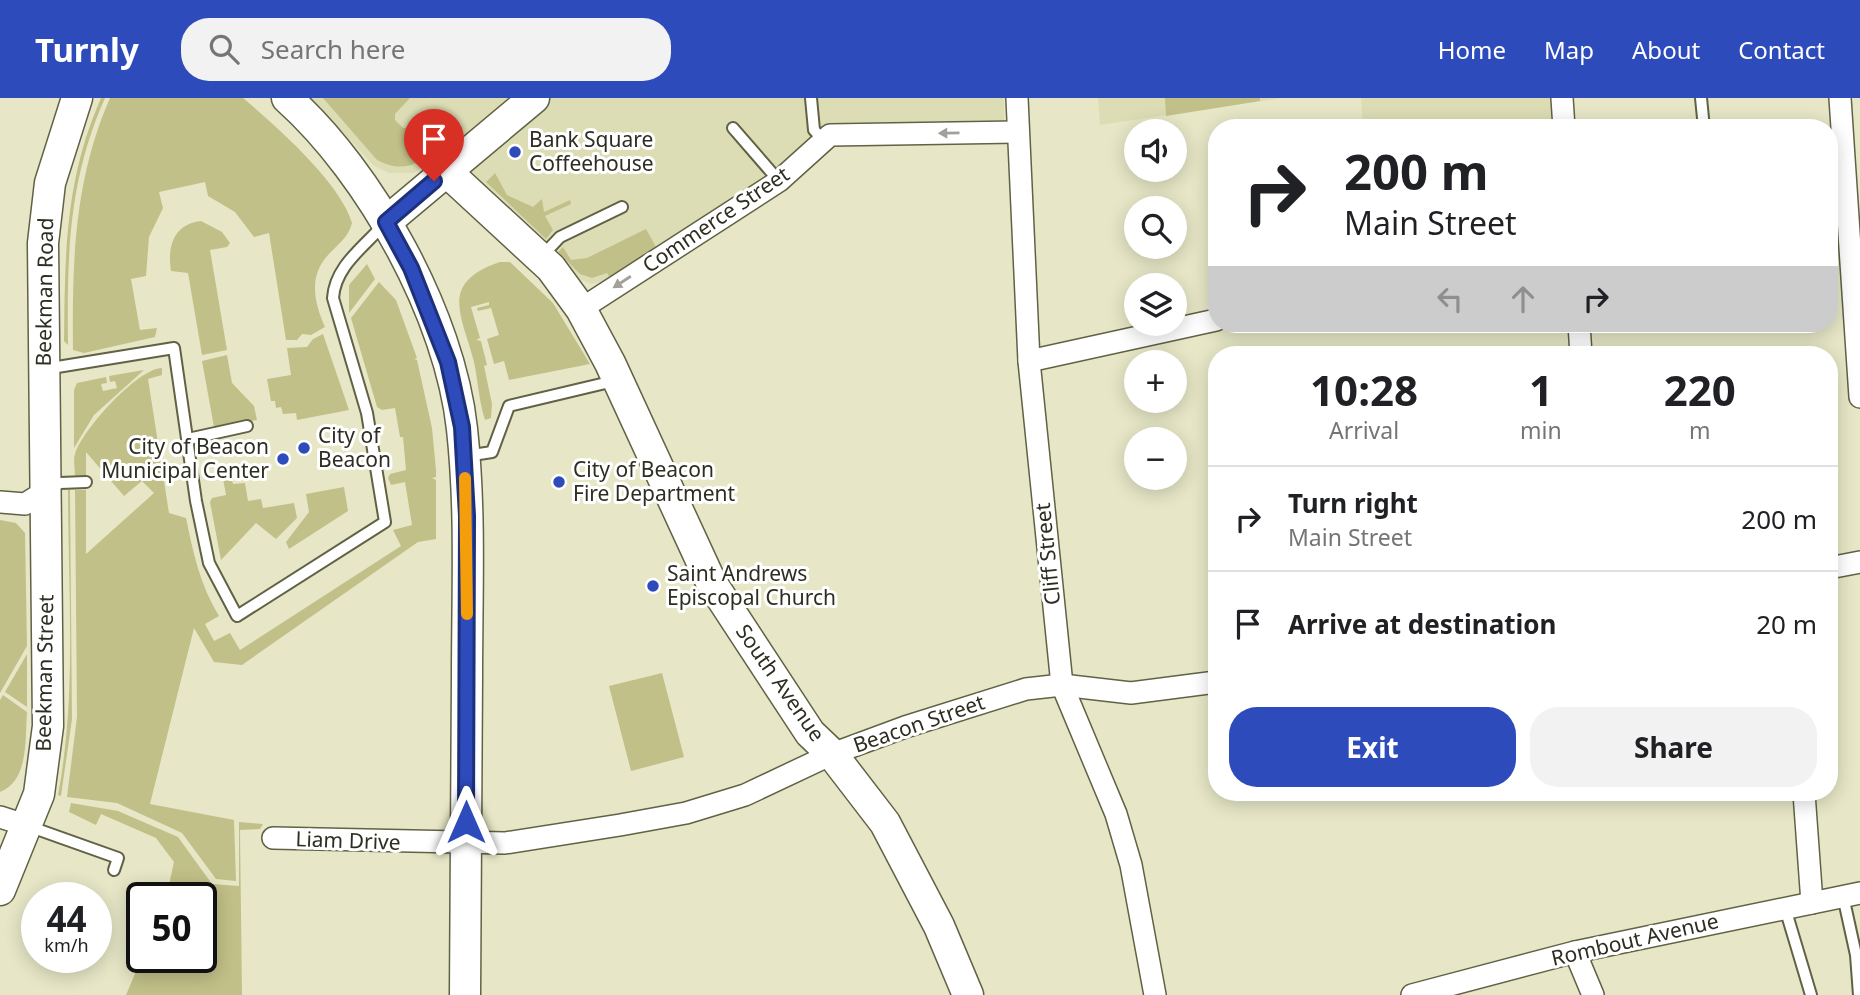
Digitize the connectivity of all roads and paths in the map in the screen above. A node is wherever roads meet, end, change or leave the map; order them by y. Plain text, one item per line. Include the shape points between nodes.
1 (77, 98) edge
2 (287, 98) edge
3 (534, 98) edge
4 (811, 98) edge
5 (1017, 98) edge
6 (1562, 98) edge
7 (1701, 98) edge
8 (1840, 98) edge
9 (1563, 119) edge
10 (1703, 119) edge
11 (733, 128) dead end
12 (1017, 131) junction
13 (824, 141) junction
14 (446, 172) junction
15 (779, 181) junction
16 (1845, 192) edge
17 (622, 207) dead end
18 (386, 222) junction
19 (541, 258) junction
20 (581, 309) junction
21 (1857, 320) edge
22 (1208, 322) edge
23 (1029, 361) junction
24 (43, 369) junction
25 (618, 380) junction
26 (1860, 397) edge
27 (247, 426) dead end
28 (188, 439) junction
29 (464, 457) junction
30 (86, 482) dead end
31 (46, 491) junction
32 (0, 502) edge
33 (1860, 562) edge
34 (1838, 566) edge
35 (1208, 683) edge
36 (1062, 685) junction
37 (832, 754) junction
38 (1805, 801) edge
39 (0, 817) edge
40 (28, 826) junction
41 (273, 838) dead end
42 (466, 843) junction
43 (114, 870) dead end
44 (0, 890) edge
45 (1851, 895) edge
46 (1812, 903) junction
47 (1785, 908) junction
48 (1575, 952) junction
49 (466, 995) edge
50 (968, 995) edge
51 (1155, 995) edge
52 (1412, 995) edge
53 (1593, 995) edge
54 (1811, 995) edge
55 (1859, 995) edge

1 - 24 street, Beekman Road via 50,183 43,243
2 - 18 street via 325,139
3 - 14 street
4 - 13 lane via 814,130
5 - 12 street, Cliff Street
6 - 9 street
7 - 10 lane
8 - 16 street
11 - 15 lane
12 -> 13 street via 830,135
12 - 23 street, Cliff Street
13 - 15 street, Commerce Street
14 - 18 street
14 - 19 street, South Avenue
15 -> 20 street, Commerce Street
16 - 21 street
17 - 19 lane via 560,237
18 - 28 lane via 342,268 334,282 333,298 367,413 385,522 237,616 211,571
18 - 29 street via 411,268 448,362
19 - 20 street, South Avenue
20 - 25 street, South Avenue
21 - 26 street
22 - 23 street
23 - 36 street, Cliff Street
24 - 28 lane via 174,348
24 - 31 street, Beekman Road
25 - 29 lane via 509,406 492,452
25 - 37 street, South Avenue via 711,582 810,733
27 - 28 lane
29 - 42 street
30 - 31 lane via 60,483
31 - 32 street via 25,504
31 - 40 street, Beekman Street via 48,726 39,793
33 - 34 street
35 - 36 street, Beacon Street via 1131,693
36 - 37 street, Beacon Street via 1026,689
36 - 51 street, Cliff Street via 1116,814 1131,864
37 - 42 street, Beacon Street via 745,795 686,813 505,843
37 - 50 street, South Avenue via 885,823 939,926
38 - 46 street
39 - 40 street
40 - 43 lane via 118,858
40 - 44 street, Beekman Street
41 - 42 street, Liam Drive
42 - 49 street
45 - 46 street, Rombout Avenue
45 - 55 lane
46 - 47 street, Rombout Avenue
47 - 48 street, Rombout Avenue
47 - 54 lane
48 - 52 street, Rombout Avenue
48 - 53 street

